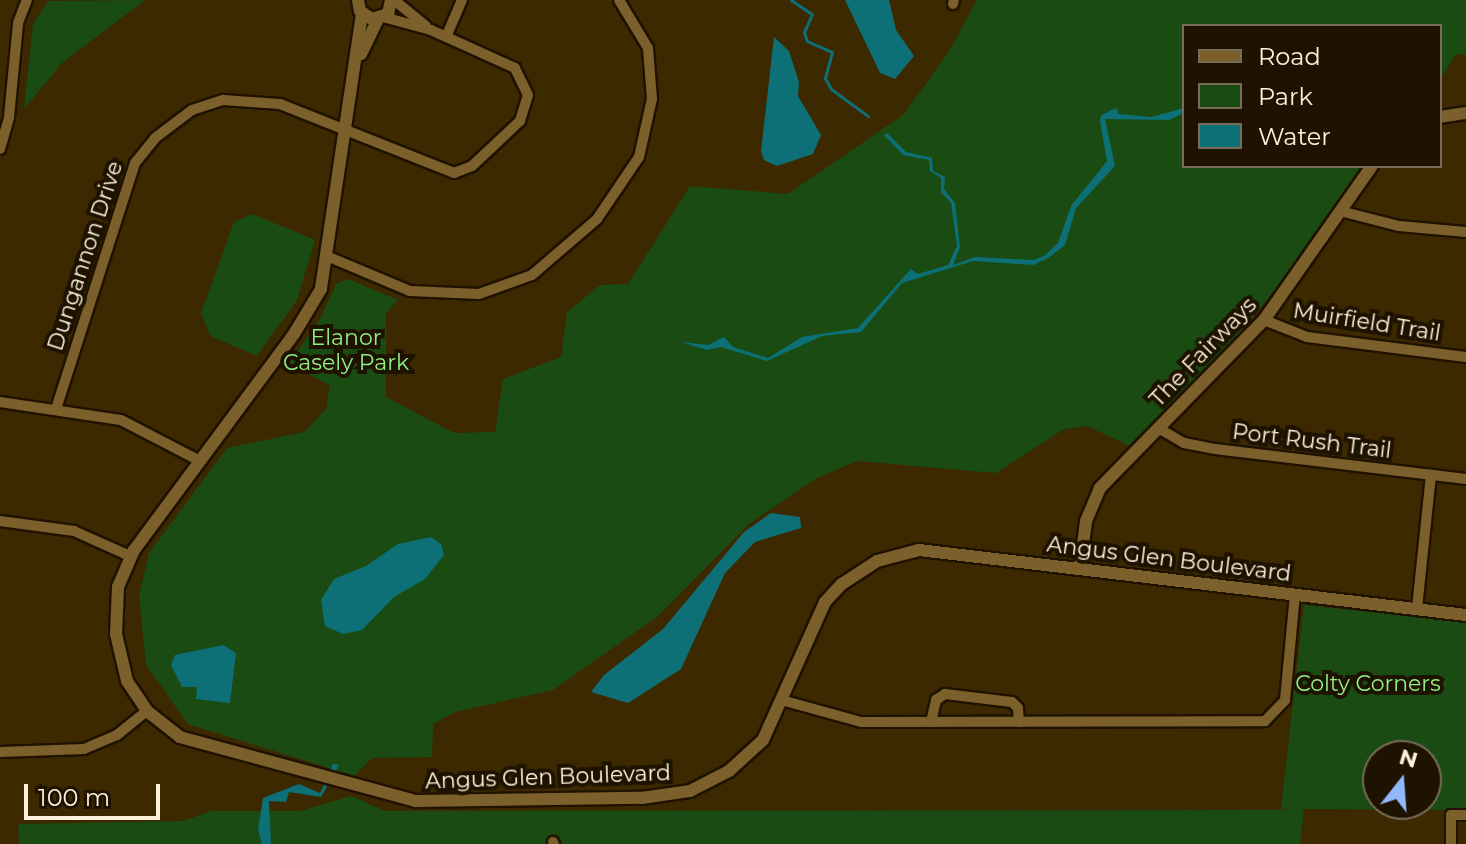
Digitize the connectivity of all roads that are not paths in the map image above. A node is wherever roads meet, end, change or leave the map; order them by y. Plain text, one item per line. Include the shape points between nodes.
1 (27, 0) edge
2 (393, 0) edge
3 (462, 0) edge
4 (619, 0) edge
5 (357, 5) edge
6 (381, 18) junction
7 (431, 30) junction
8 (446, 37) junction
9 (356, 64) junction
10 (1466, 113) edge
11 (1442, 117) edge
12 (348, 132) junction
13 (0, 149) edge
14 (1371, 168) edge
15 (1344, 212) junction
16 (1466, 232) edge
17 (329, 257) junction
18 (1264, 320) junction
19 (1466, 357) edge
20 (0, 402) edge
21 (56, 409) junction
22 (1158, 428) junction
23 (200, 461) junction
24 (1431, 475) junction
25 (1466, 479) edge
26 (0, 521) edge
27 (130, 556) junction
28 (1080, 568) junction
29 (1295, 594) junction
30 (1417, 608) junction
31 (1466, 615) edge
32 (785, 701) junction
33 (147, 711) junction
34 (931, 722) junction
35 (1019, 722) junction
36 (0, 752) edge
37 (1466, 815) edge
38 (1451, 844) edge

1 - 13 street via 18,23 11,106
2 - 6 street, Angus Glen Boulevard
2 - 7 street
3 - 8 street
4 - 17 street via 648,48 652,99 633,170 597,219 532,275 479,294 410,291
5 - 6 street
5 - 9 street, Angus Glen Boulevard
6 - 7 street
6 - 9 street, Angus Glen Boulevard
7 - 8 street
8 - 12 street via 515,68 528,95 516,126 472,166 454,173
9 - 12 street, Angus Glen Boulevard
10 - 11 street
12 - 17 street, Angus Glen Boulevard
12 - 21 street, Dungannon Drive via 280,104 223,100 192,110 150,142 133,169
14 - 15 street, The Fairways
15 - 16 street via 1399,226
15 - 18 street, The Fairways
17 - 23 street, Angus Glen Boulevard via 310,311
18 - 19 street, Muirfield Trail via 1307,337
18 - 22 street, The Fairways
20 - 21 street
21 - 23 street via 121,420
22 - 24 street, Port Rush Trail via 1184,443 1215,449
22 - 28 street, The Fairways via 1100,488 1086,521
23 - 27 street, Angus Glen Boulevard
24 - 25 street, Port Rush Trail
24 - 30 street
26 - 27 street via 74,531
27 - 33 street, Angus Glen Boulevard via 116,595 117,643 127,681
28 - 29 street, Angus Glen Boulevard
28 - 32 street, Angus Glen Boulevard via 928,550 877,561 851,575 825,602
29 - 30 street, Angus Glen Boulevard
29 - 35 street via 1285,700 1265,721
30 - 31 street, Angus Glen Boulevard
32 - 33 street, Angus Glen Boulevard via 763,740 742,762 715,781 667,796 426,802 193,743
32 - 34 street via 850,721
33 - 36 street via 117,735 84,749
34 - 35 street
34 - 35 street via 936,700 945,694 1012,702
37 - 38 street via 1451,815

